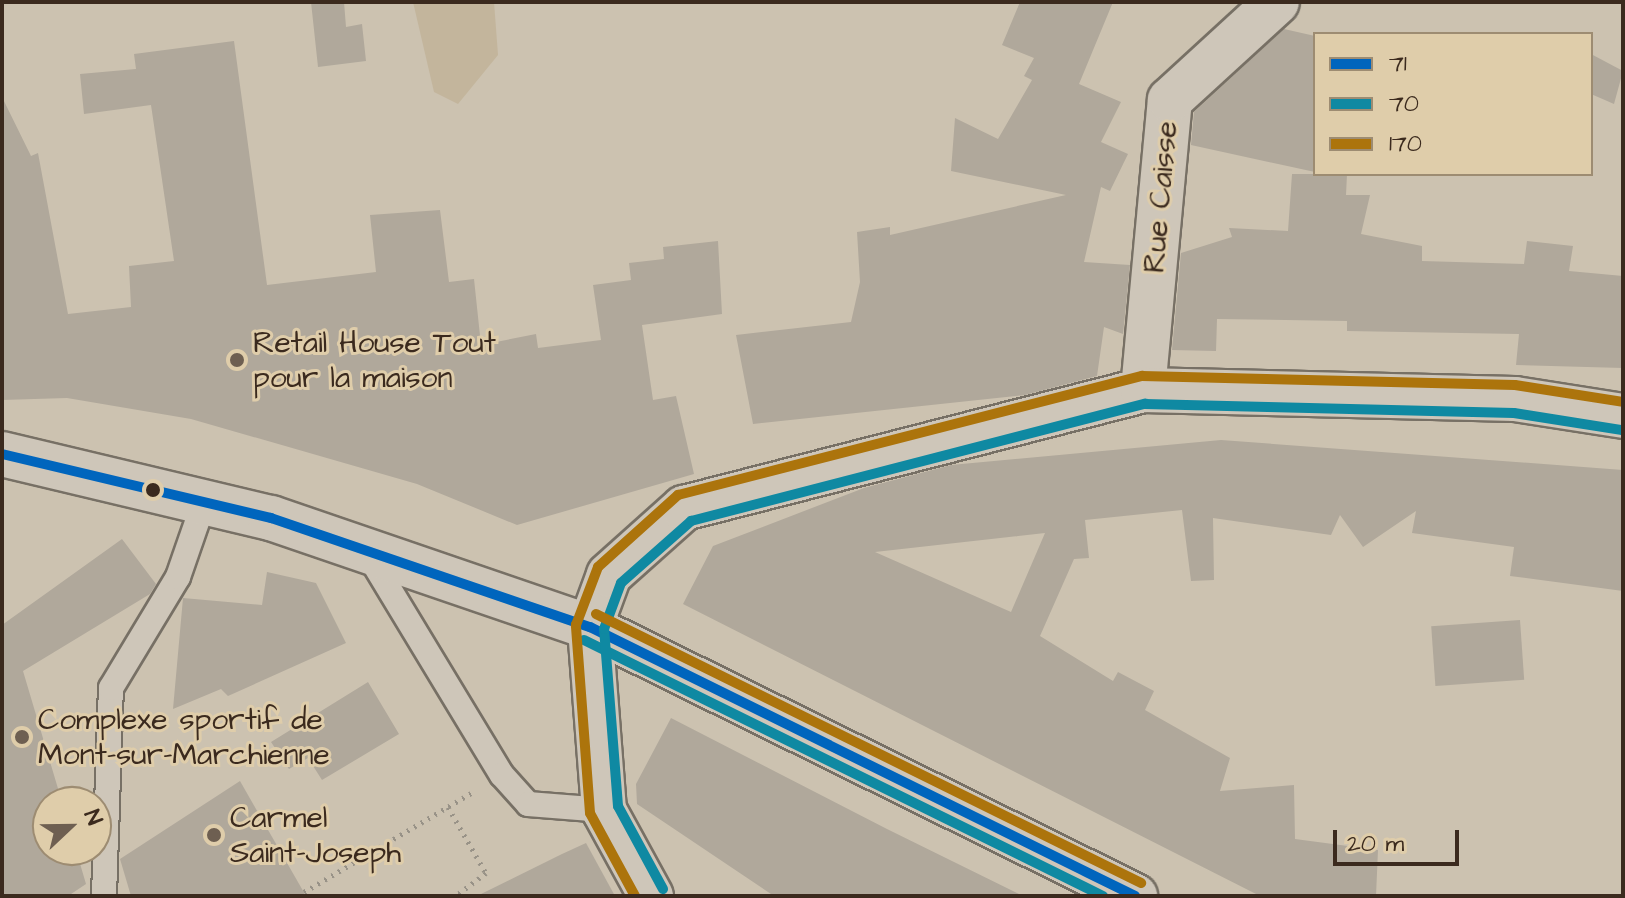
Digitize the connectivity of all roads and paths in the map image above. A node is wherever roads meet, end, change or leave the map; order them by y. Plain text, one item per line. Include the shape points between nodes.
1 (1277, 2) edge
2 (1143, 390) junction
3 (1623, 416) edge
4 (2, 454) edge
5 (204, 502) junction
6 (367, 552) junction
7 (590, 627) junction
8 (502, 775) junction
9 (448, 807) junction
10 (604, 810) junction
11 (304, 892) dead end
12 (104, 896) edge
13 (456, 896) edge
14 (651, 896) edge
15 (1135, 896) edge

1 - 2 street, Rue Caisse via 1170,100
2 - 3 street via 1515,399
2 - 7 street via 684,508 609,575
4 - 5 street
5 - 6 street
5 - 12 lane via 178,577 111,688
6 - 7 street
6 - 8 lane
7 - 10 street
7 - 15 street
8 - 9 path
8 - 10 lane via 528,804
9 - 11 path
9 - 13 path via 486,873
10 - 14 street

